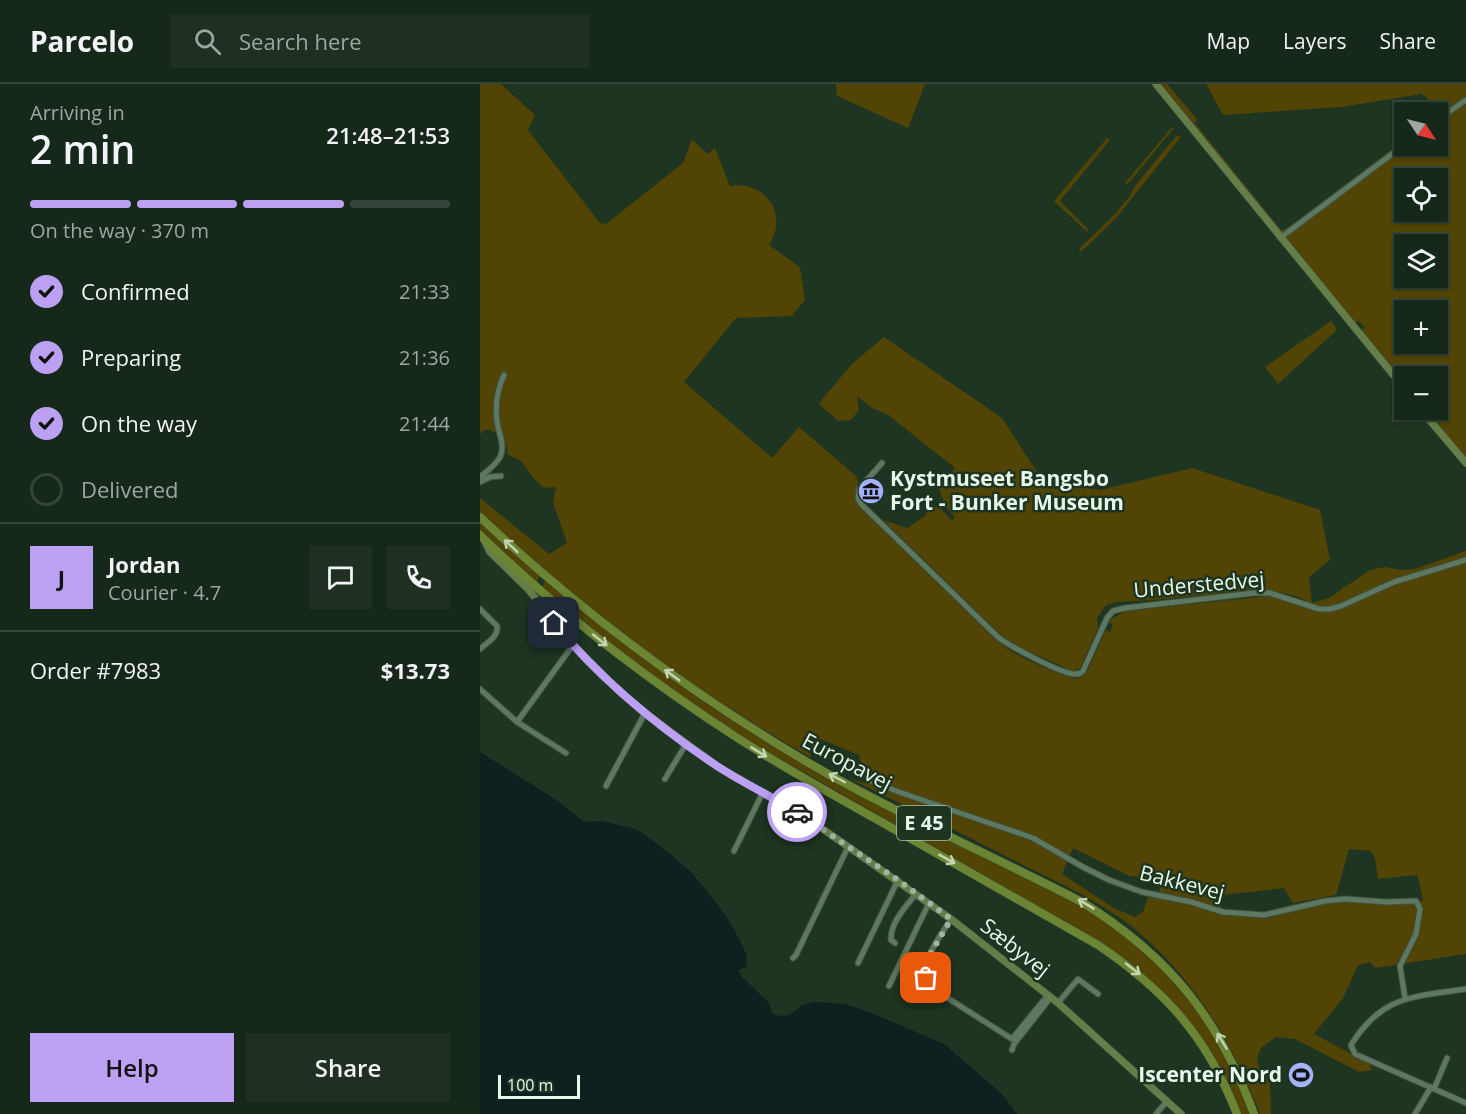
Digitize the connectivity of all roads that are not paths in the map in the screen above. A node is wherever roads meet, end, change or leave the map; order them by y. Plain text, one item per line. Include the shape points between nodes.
1 (1156, 84) edge
2 (1466, 100) edge
3 (1448, 112) edge
4 (1394, 152) edge
5 (1280, 238) junction
6 (504, 375) dead end
7 (1394, 376) edge
8 (1429, 420) edge
9 (882, 463) dead end
10 (1466, 463) edge
11 (501, 476) dead end
12 (480, 477) edge
13 (480, 482) edge
14 (480, 517) edge
15 (482, 537) edge
16 (1466, 560) edge
17 (544, 575) junction
18 (539, 589) junction
19 (480, 609) edge
20 (551, 619) junction
21 (573, 645) junction
22 (480, 649) edge
23 (480, 689) edge
24 (645, 713) junction
25 (518, 722) junction
26 (686, 744) junction
27 (566, 753) dead end
28 (860, 771) dead end
29 (665, 779) dead end
30 (606, 786) dead end
31 (763, 792) junction
32 (848, 847) junction
33 (734, 851) dead end
34 (898, 880) junction
35 (916, 894) junction
36 (929, 903) junction
37 (951, 919) junction
38 (895, 943) dead end
39 (793, 958) dead end
40 (858, 963) dead end
41 (889, 986) dead end
42 (1466, 989) edge
43 (1098, 994) dead end
44 (1052, 998) junction
45 (1405, 998) junction
46 (1012, 1050) dead end
47 (1447, 1058) dead end
48 (1433, 1088) junction
49 (1167, 1101) junction
50 (1466, 1102) edge
51 (1156, 1114) edge
52 (1180, 1114) edge
53 (1237, 1114) edge
54 (1254, 1114) edge
55 (1415, 1114) edge

1 - 5 street
2 - 3 street
4 - 5 street
5 - 7 street
6 - 12 street via 497,394 502,452
8 - 10 street
9 - 16 street, Understedvej via 859,489 862,505 999,638 1071,674 1083,670 1113,611 1254,592 1330,609 1394,582
11 - 13 street
17 -> 14 main road, Europavej / E 45
15 - 18 main road, Europavej / E 45
15 - 20 street, Sæbyvej via 490,552 528,589
17 - 18 street
54 -> 17 main road, Europavej / E 45 via 1227,1050 1197,1004 1158,960 1111,920 850,785 746,725 637,650
18 - 20 street, Sæbyvej
18 -> 53 main road, Europavej / E 45 via 629,662 736,738 1125,963 1163,996 1198,1038 1225,1083
19 - 22 street via 498,630
20 - 21 street, Sæbyvej
21 - 24 street, Sæbyvej
21 - 25 street
23 - 25 street
24 - 26 street, Sæbyvej
24 - 30 street
25 - 27 street
26 - 29 street
26 - 31 street, Sæbyvej
28 - 45 street, Bakkevej via 871,781 899,792 1033,838 1109,880 1223,912 1263,915 1345,899 1416,901 1420,909 1416,934 1400,966
31 - 32 street, Sæbyvej
31 - 33 street
32 - 34 street, Sæbyvej
32 - 39 street
34 - 35 street, Sæbyvej
34 - 40 street
35 - 36 street, Sæbyvej
35 - 38 street via 890,935
36 - 37 street, Sæbyvej
36 - 41 street
37 - 44 street, Sæbyvej
37 - 44 street via 925,963 926,978 935,990 1012,1039
42 - 45 street
43 - 44 street, Sæbyvej via 1078,979
44 - 46 street, Sæbyvej
44 - 49 street, Sæbyvej
45 - 48 street via 1374,1015 1351,1044 1352,1050
47 - 48 street
48 - 50 street
48 - 55 street
49 - 51 street
49 - 52 street, Sæbyvej

